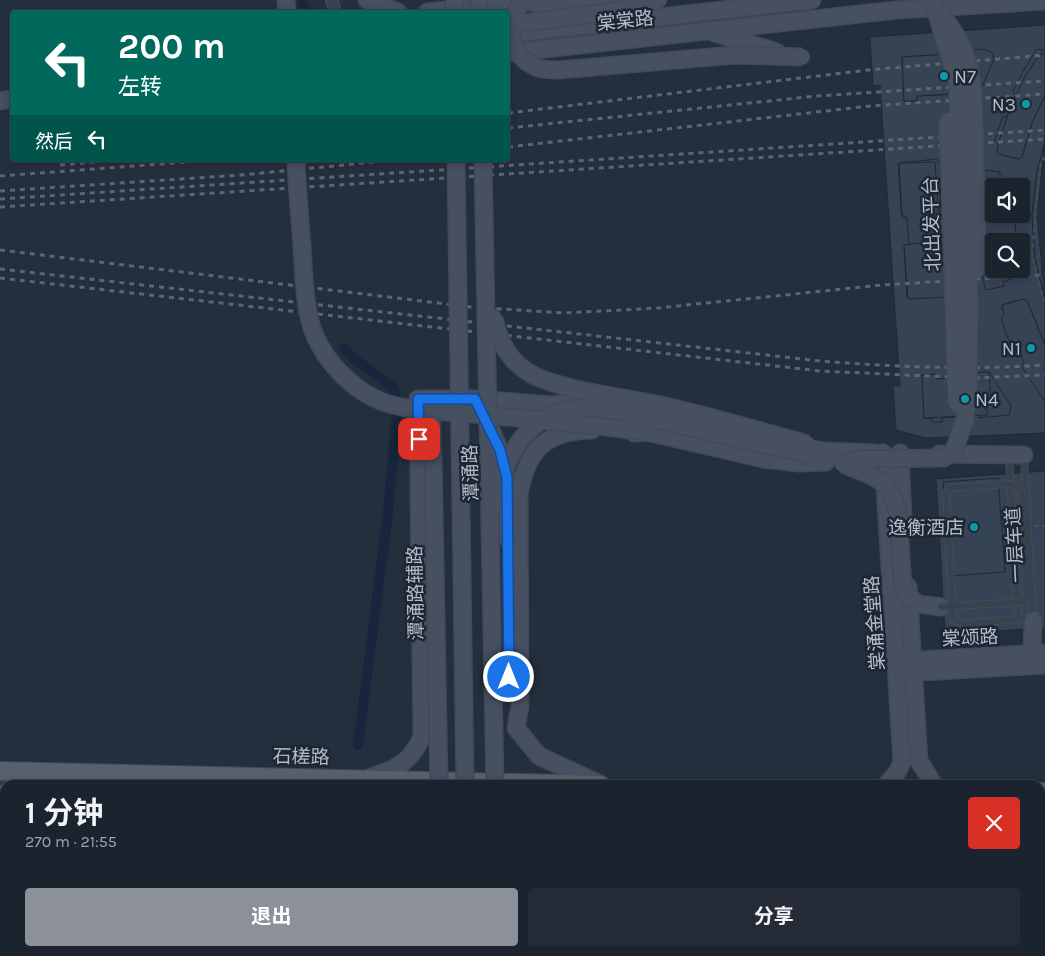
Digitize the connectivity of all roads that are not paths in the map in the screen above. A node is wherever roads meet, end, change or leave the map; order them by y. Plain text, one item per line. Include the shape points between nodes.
1 (367, 0) edge
2 (523, 0) edge
3 (548, 0) edge
4 (553, 0) edge
5 (616, 0) edge
6 (659, 0) edge
7 (812, 0) edge
8 (1045, 1) edge
9 (930, 2) edge
10 (896, 5) edge
11 (393, 10) edge
12 (447, 10) edge
13 (510, 10) edge
14 (510, 25) edge
15 (710, 31) junction
16 (510, 34) edge
17 (510, 54) edge
18 (456, 162) edge
19 (483, 162) edge
20 (296, 165) edge
21 (486, 262) junction
22 (431, 399) junction
23 (475, 399) junction
24 (647, 432) junction
25 (957, 444) junction
26 (847, 458) junction
27 (892, 459) junction
28 (1019, 460) junction
29 (816, 461) junction
30 (507, 477) junction
31 (1022, 496) junction
32 (492, 577) junction
33 (941, 607) joint
34 (1028, 617) junction
35 (1038, 653) edge
36 (1045, 665) edge
37 (905, 667) junction
38 (516, 728) junction
39 (0, 771) edge
40 (368, 778) junction
41 (435, 780) edge
42 (438, 780) edge
43 (465, 780) edge
44 (495, 780) edge
45 (590, 780) edge
46 (891, 780) edge
47 (931, 780) edge

1 - 11 street
2 - 3 street
2 - 15 street, bridge via 510,25 511,38 523,59 544,69 734,55 802,57 761,49
3 - 4 street
3 - 12 street
5 - 13 street
6 - 14 street, bridge via 624,10
7 - 16 street, 棠棠路
8 - 10 street, 棠棠路
9 - 25 street, 北出发平台, bridge via 946,78
9 - 25 street, 北出发平台, bridge via 957,80 969,299 968,394
10 - 15 street, 棠棠路
15 - 17 street, 棠棠路
18 - 43 street, 潭涌路, bridge
19 - 21 street, 潭涌路, bridge
20 - 24 street, bridge via 304,279 312,327 323,352 350,381 374,398 417,408
21 - 26 street, bridge via 499,340 506,352 533,375 676,409
21 - 32 street, 潭涌路, bridge
22 - 23 street
22 - 40 street via 418,399 422,738 404,764
22 - 42 street, 潭涌路辅路, bridge
23 - 26 street via 551,405 594,402
23 - 30 street via 500,450
24 - 29 street via 764,459 799,463
24 - 38 street, bridge via 566,432 541,445 523,472 519,494 520,706
25 - 26 street, bridge via 954,451 944,458
26 - 27 street
26 - 29 street
26 - 33 street, bridge via 888,486 896,504 905,593 918,604
27 - 28 street
27 - 30 street via 795,456 590,415 565,418 543,434 526,448
27 - 37 street, 棠涌金堂路
28 - 34 lane, 一层车道
28 - 34 lane, 一层车道 via 1010,472
29 - 32 street, bridge via 807,453 628,413 595,408 556,413 536,424 510,453 498,500
30 - 38 street via 509,704
31 - 33 lane, bridge via 1024,602
31 - 34 lane
31 - 34 lane, bridge via 1012,487 948,493 953,613 960,621
31 - 34 lane, bridge via 1021,490 1011,484 949,488 946,493 954,620 963,624
32 - 44 street, 潭涌路, bridge
34 - 35 street
35 - 37 street, 棠颂路
36 - 37 street, 棠颂路
37 - 46 street, 棠涌金堂路 via 902,762
37 - 47 street, 棠涌金堂路 via 919,761
38 - 45 street via 539,756
39 - 40 main road, 石槎路
40 - 41 main road, 石槎路

